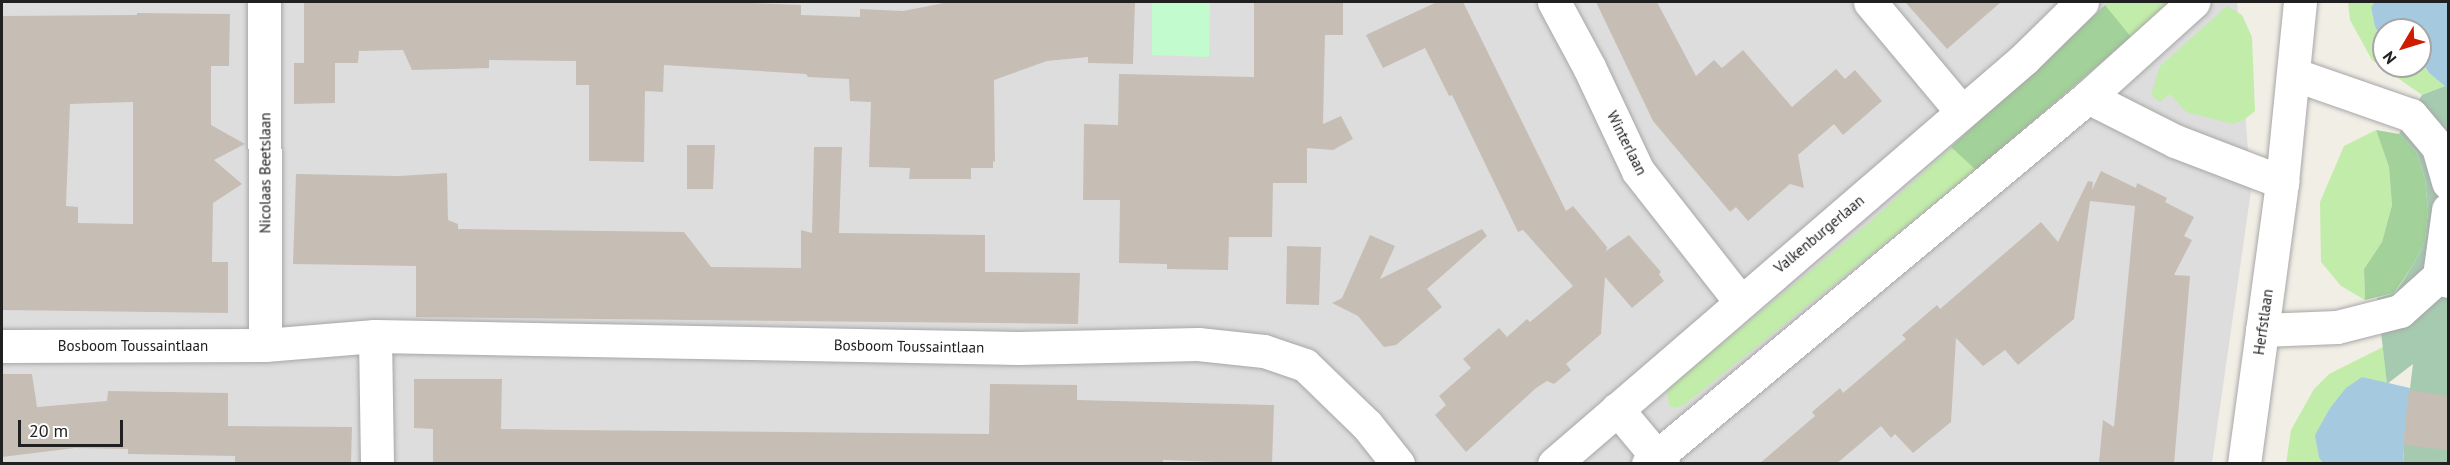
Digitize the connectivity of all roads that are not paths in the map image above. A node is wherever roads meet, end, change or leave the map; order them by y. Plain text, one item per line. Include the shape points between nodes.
1 (264, 2) edge
2 (1554, 2) edge
3 (1870, 2) edge
4 (2082, 2) edge
5 (2193, 2) edge
6 (2300, 2) edge
7 (2293, 74) junction
8 (2088, 97) junction
9 (1962, 112) junction
10 (2282, 182) junction
11 (2448, 183) edge
12 (2448, 210) edge
13 (2444, 279) edge
14 (1740, 301) junction
15 (2262, 330) junction
16 (375, 336) junction
17 (265, 345) junction
18 (2, 346) edge
19 (1617, 409) junction
20 (1656, 461) edge
21 (377, 464) edge
22 (1398, 464) edge
23 (1554, 464) edge
24 (2244, 464) edge

1 - 17 street, Nicolaas Beetslaan
2 - 14 street, Winterlaan via 1638,171
3 - 9 street
4 - 9 street, Valkenburgerlaan
5 - 8 street
6 - 7 street, Herfstlaan
7 - 10 street, Herfstlaan
7 - 11 street via 2411,115 2438,147
8 - 10 street via 2175,141
8 - 20 street
9 - 14 street, Valkenburgerlaan
10 - 15 street, Herfstlaan
12 - 13 street
13 - 15 street via 2400,311 2337,327
14 - 19 street, Valkenburgerlaan
15 - 24 street, Herfstlaan
16 - 17 street, Bosboom Toussaintlaan
16 - 21 street
16 - 22 street, Bosboom Toussaintlaan via 1018,348 1198,344 1264,351 1305,365 1367,425
17 - 18 street, Bosboom Toussaintlaan
19 - 20 street
19 - 23 street, Valkenburgerlaan

